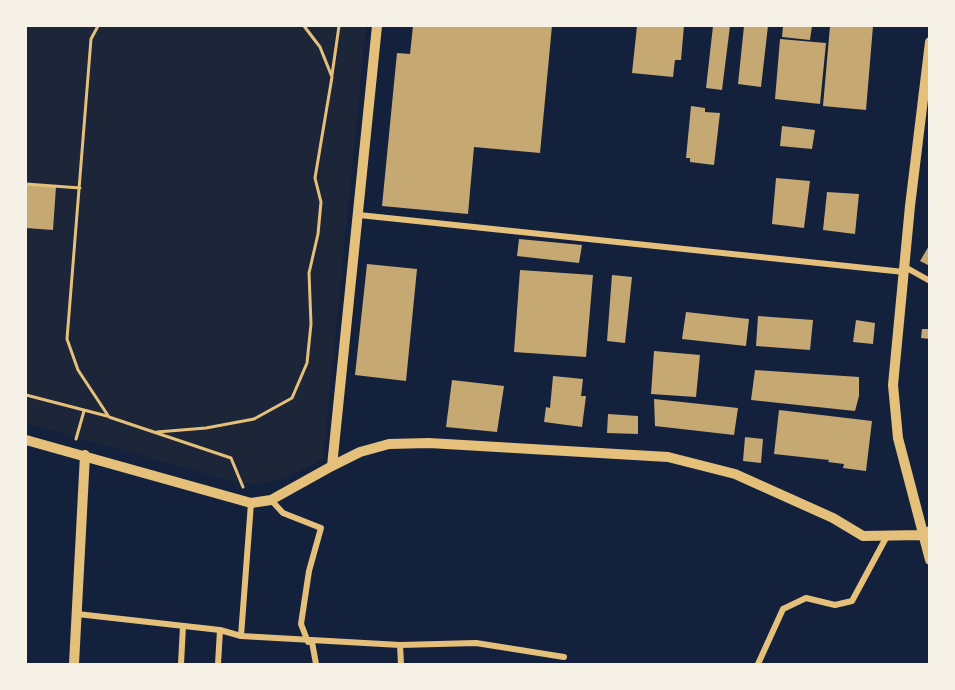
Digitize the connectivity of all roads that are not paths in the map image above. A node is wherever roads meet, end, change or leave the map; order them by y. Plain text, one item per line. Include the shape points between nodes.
1 (377, 26) edge
2 (930, 42) edge
3 (358, 215) junction
4 (904, 270) junction
5 (930, 280) edge
6 (26, 440) edge
7 (85, 455) junction
8 (332, 466) junction
9 (271, 500) junction
10 (250, 503) junction
11 (926, 533) edge
12 (887, 536) junction
13 (930, 560) edge
14 (77, 614) junction
15 (183, 626) junction
16 (220, 630) junction
17 (241, 636) junction
18 (310, 642) junction
19 (400, 645) junction
20 (564, 657) dead end
21 (74, 664) edge
22 (181, 664) edge
23 (218, 664) edge
24 (316, 664) edge
25 (401, 664) edge
26 (758, 664) edge

1 - 3 street
2 - 4 street
3 - 4 street
3 - 8 street
4 - 5 street
4 - 11 street via 893,385 898,438
6 - 7 street
7 - 10 street
7 - 14 street
8 - 9 street
8 - 12 street via 388,444 668,457 735,474 834,518 863,536
9 - 10 street
9 - 18 street via 283,513 321,528 301,624
10 - 17 street
11 - 12 street
11 - 13 street
12 - 26 street via 852,601 835,604 806,598 783,609
14 - 15 street
14 - 21 street
15 - 16 street
15 - 22 street
16 - 17 street
16 - 23 street
17 - 18 street
18 - 19 street
18 - 24 street
19 - 20 street via 476,643
19 - 25 street

